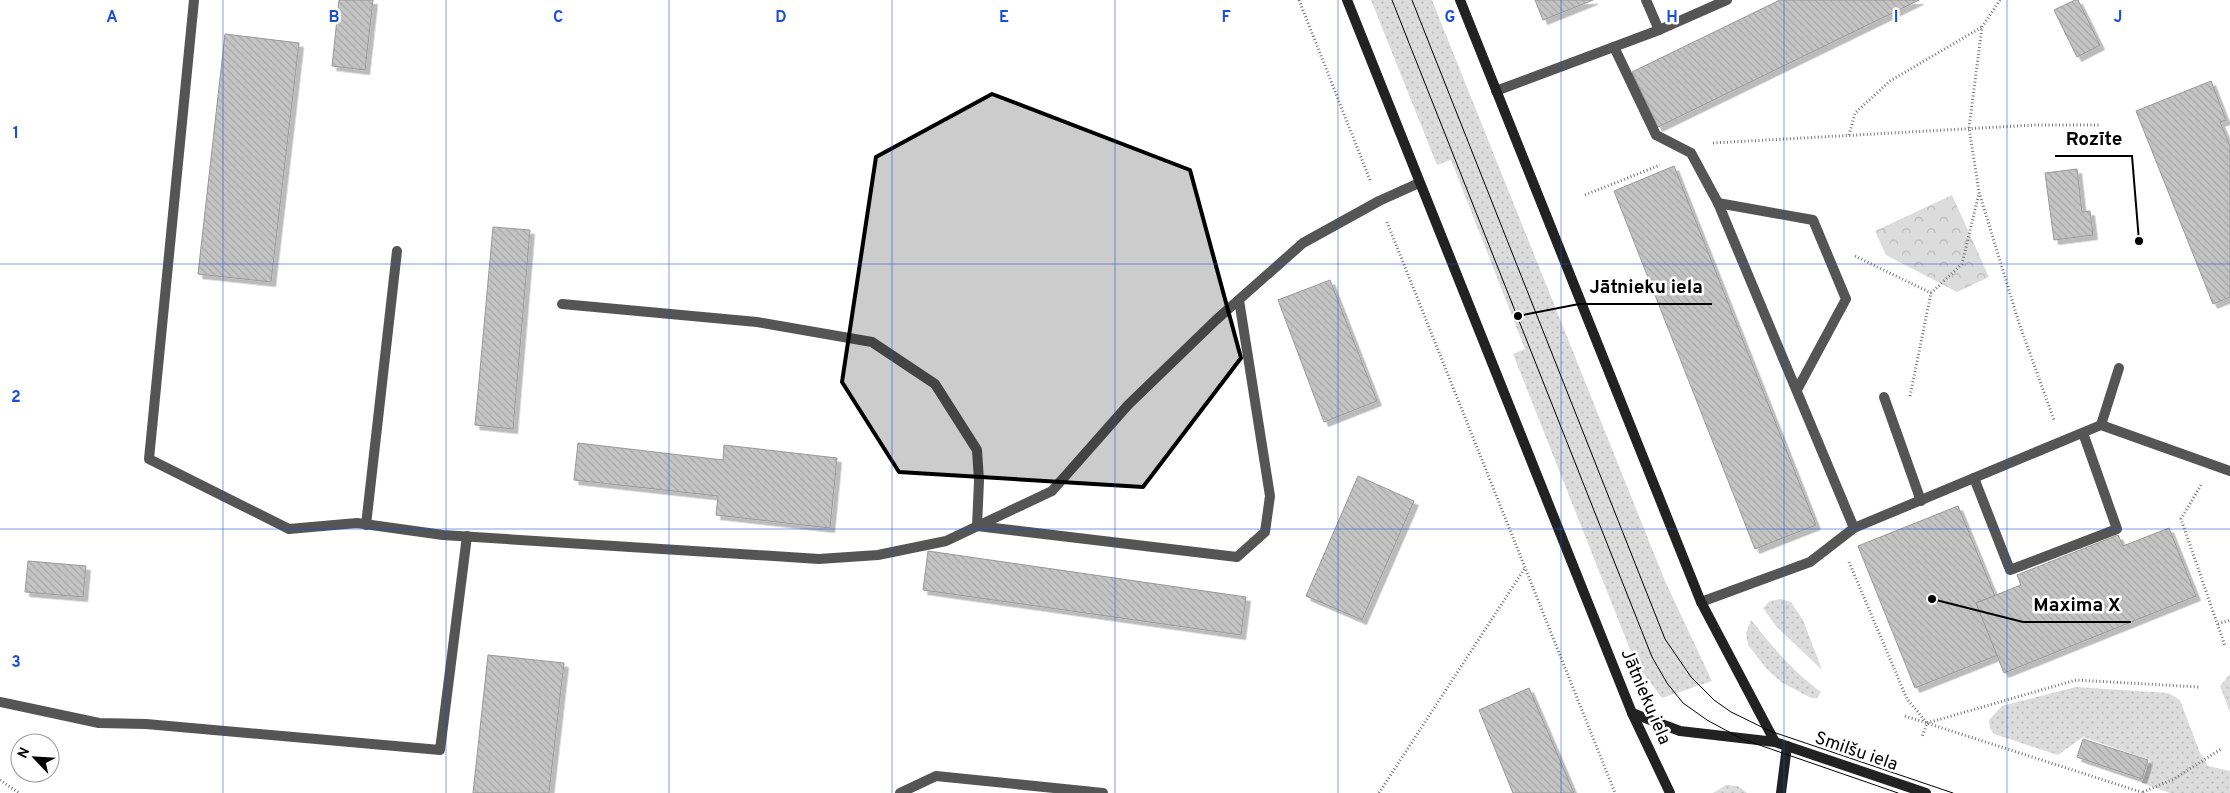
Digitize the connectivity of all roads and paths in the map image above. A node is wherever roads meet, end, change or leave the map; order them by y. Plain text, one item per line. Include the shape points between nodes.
1 (194, 0) edge
2 (1298, 0) edge
3 (1347, 0) edge
4 (1460, 0) edge
5 (1646, 0) edge
6 (1726, 0) edge
7 (2000, 0) edge
8 (1982, 26) junction
9 (1660, 30) junction
10 (1614, 47) junction
11 (1496, 91) junction
12 (2099, 124) dead end
13 (1969, 128) junction
14 (1849, 135) junction
15 (1675, 145) junction
16 (1691, 153) junction
17 (1419, 183) junction
18 (1979, 192) junction
19 (1585, 195) dead end
20 (1378, 201) junction
21 (1718, 203) junction
22 (1821, 239) junction
23 (397, 252) dead end
24 (1931, 294) junction
25 (1239, 300) junction
26 (562, 304) dead end
27 (2119, 368) dead end
28 (1797, 390) junction
29 (1884, 397) dead end
30 (1910, 397) dead end
31 (2101, 425) junction
32 (2083, 432) junction
33 (2062, 441) junction
34 (2213, 465) junction
35 (2230, 471) edge
36 (1974, 478) junction
37 (1921, 500) junction
38 (366, 525) junction
39 (977, 526) junction
40 (1854, 528) junction
41 (467, 536) junction
42 (1839, 539) junction
43 (1525, 568) junction
44 (1701, 602) junction
45 (2230, 620) edge
46 (2218, 624) junction
47 (2225, 646) dead end
48 (2199, 686) dead end
49 (0, 702) edge
50 (1632, 713) junction
51 (1905, 716) dead end
52 (1927, 722) junction
53 (1922, 737) dead end
54 (1775, 742) junction
55 (1787, 746) junction
56 (2221, 749) dead end
57 (0, 780) edge
58 (19, 793) edge
59 (900, 793) edge
60 (1103, 793) edge
61 (1379, 793) edge
62 (1615, 793) edge
63 (1670, 793) edge
64 (1781, 793) edge
65 (1926, 793) edge
66 (2143, 793) edge

1 - 38 street via 149,459 289,529
2 - 20 path
3 - 17 street, Jātnieku iela
4 - 11 street
5 - 9 street
6 - 9 street
7 - 8 path
8 - 13 path
8 - 14 path via 1890,81 1855,114
9 - 10 street
10 - 11 street
10 - 15 street via 1656,135
11 - 44 street
12 - 13 path
13 - 14 path
13 - 18 path
14 - 15 path
15 - 16 street
16 - 19 path
16 - 21 street
17 - 20 street
17 - 50 street, Jātnieku iela
18 - 24 path via 1962,264
18 - 33 path via 2019,323
20 - 25 street via 1303,243
20 - 43 path
21 - 22 street via 1813,220
21 - 28 street
22 - 24 path
22 - 28 street via 1846,299
23 - 38 street
24 - 30 path
25 - 39 street via 1128,405 1052,491
25 - 39 street via 1270,496 1265,532 1236,557
26 - 39 street via 757,322 872,342 935,384 977,450
27 - 31 street
28 - 40 street
29 - 37 street
31 - 32 street
31 - 34 street
32 - 33 street
32 - 36 street via 2117,529 2010,570
33 - 36 street
34 - 35 street
34 - 46 path via 2180,519
36 - 37 street
37 - 40 street
38 - 41 street
39 - 41 street via 946,541 878,555 819,560
40 - 42 street
41 - 49 street via 440,750 156,725 99,723
42 - 44 street via 1810,562
42 - 52 path via 1906,699
43 - 61 path
43 - 62 path
44 - 54 street
45 - 46 path
46 - 47 path
48 - 52 path via 2076,680
50 - 54 street, Smilšu iela via 1680,731
50 - 63 street, Jātnieku iela
51 - 52 path
52 - 53 path
52 - 66 path
54 - 55 street, Smilšu iela
55 - 64 street
55 - 65 street, Smilšu iela
56 - 66 path via 2174,779
57 - 58 path
59 - 60 street via 936,776

